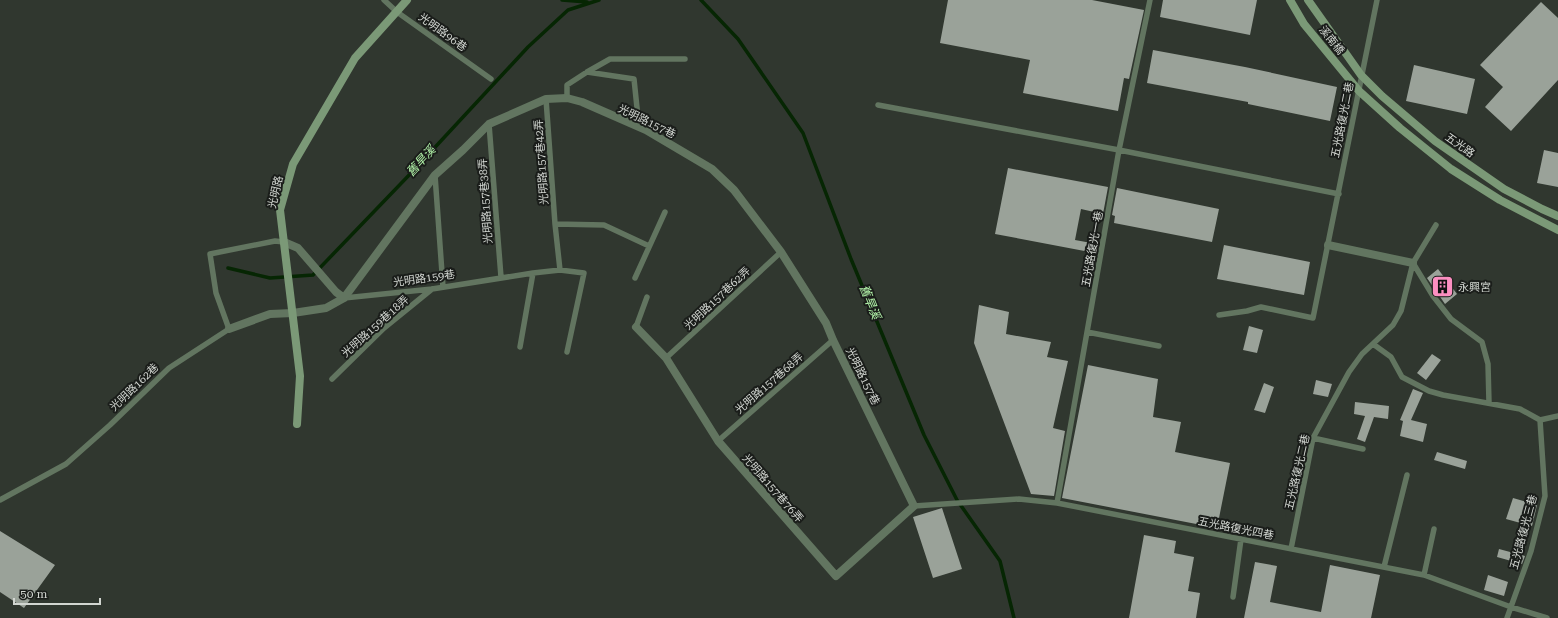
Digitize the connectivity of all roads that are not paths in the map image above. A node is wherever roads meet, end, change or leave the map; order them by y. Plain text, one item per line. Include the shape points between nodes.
1 (384, 0) edge
2 (407, 0) edge
3 (1150, 0) edge
4 (1290, 0) edge
5 (1308, 0) edge
6 (1377, 0) edge
7 (397, 12) junction
8 (685, 59) dead end
9 (587, 72) junction
10 (1361, 75) junction
11 (491, 79) dead end
12 (1359, 91) junction
13 (567, 98) junction
14 (546, 99) junction
15 (878, 105) dead end
16 (489, 124) junction
17 (639, 127) junction
18 (1119, 150) junction
19 (435, 175) junction
20 (1339, 194) junction
21 (665, 212) dead end
22 (1558, 216) edge
23 (555, 224) junction
24 (1436, 225) dead end
25 (1558, 230) edge
26 (284, 242) junction
27 (1328, 245) junction
28 (649, 246) junction
29 (781, 252) junction
30 (1413, 263) junction
31 (560, 270) junction
32 (533, 273) junction
33 (501, 277) junction
34 (635, 278) dead end
35 (443, 287) junction
36 (432, 289) junction
37 (647, 296) dead end
38 (344, 298) junction
39 (293, 313) junction
40 (1219, 315) dead end
41 (636, 327) joint
42 (229, 329) junction
43 (1087, 332) junction
44 (833, 340) junction
45 (1372, 344) junction
46 (1159, 346) dead end
47 (520, 347) dead end
48 (567, 352) dead end
49 (666, 358) junction
50 (332, 379) dead end
51 (1490, 403) junction
52 (1558, 416) edge
53 (1540, 420) junction
54 (297, 424) dead end
55 (1313, 438) junction
56 (718, 441) junction
57 (1363, 449) dead end
58 (1407, 475) dead end
59 (0, 500) edge
60 (1057, 503) junction
61 (914, 506) junction
62 (1434, 529) dead end
63 (1241, 539) junction
64 (1291, 549) junction
65 (1384, 567) junction
66 (1424, 575) junction
67 (1233, 597) dead end
68 (1511, 607) junction
69 (1507, 618) edge
70 (1547, 618) edge

1 - 7 lane, 光明路96巷
2 - 7 main road, 光明路
3 - 18 lane, 五光路復光一巷
4 - 12 main road, 溪南橋 via 1304,24
5 - 10 main road, 溪南橋
6 - 10 lane, 五光路復光二巷
7 - 11 lane, 光明路96巷
7 - 26 main road, 光明路 via 354,58 293,164 280,210
8 - 9 lane via 610,59
9 - 13 lane via 567,85
9 - 17 lane via 634,80
10 - 12 lane, 五光路復光二巷
10 - 22 main road, 五光路 via 1435,141 1504,189
12 - 20 lane, 五光路復光二巷
12 - 25 main road via 1451,169 1500,200
13 - 14 street, 光明路157巷
13 - 17 street, 光明路157巷
14 - 16 street, 光明路157巷
14 - 23 lane, 光明路157巷42弄
15 - 18 lane
16 - 19 street, 光明路157巷
16 - 33 lane, 光明路157巷38弄
17 - 29 street, 光明路157巷 via 712,169 734,190
18 - 20 lane
18 - 43 lane, 五光路復光一巷
19 - 35 lane
19 - 38 street, 光明路157巷
20 - 27 lane, 五光路復光二巷
21 - 28 lane
23 - 28 lane via 604,225
23 - 31 lane, 光明路157巷42弄
24 - 30 lane, 五光路復光二巷
26 - 38 street via 298,248
26 - 39 main road, 光明路
26 - 42 lane via 274,241 210,254 216,293
27 - 30 street
27 - 40 lane, 五光路復光二巷 via 1313,318 1261,307
28 - 34 lane
29 - 44 street, 光明路157巷 via 826,323
29 - 49 lane, 光明路157巷62弄
30 - 45 lane, 五光路復光二巷 via 1401,312 1392,325
30 - 51 lane via 1432,296 1451,319 1482,342 1488,364
31 - 32 lane, 光明路159巷
31 - 48 lane, 光明路159巷 via 584,273
32 - 33 lane, 光明路159巷
32 - 47 lane
33 - 35 lane, 光明路159巷
35 - 36 lane, 光明路159巷
36 - 38 lane, 光明路159巷
36 - 50 lane, 光明路159巷18弄 via 384,328
37 - 41 lane
38 - 39 street, 光明路159巷 via 326,308
39 - 42 street, 光明路162巷 via 270,314
39 - 54 main road, 光明路 via 300,376
41 - 49 street, 光明路157巷76弄
42 - 59 lane, 光明路162巷 via 169,368 66,464
43 - 46 lane
43 - 60 lane, 五光路復光一巷
44 - 56 lane, 光明路157巷68弄
44 - 61 street, 光明路157巷
45 - 51 lane via 1391,357 1402,377 1429,391
45 - 55 lane, 五光路復光二巷 via 1350,372
49 - 56 street, 光明路157巷76弄
51 - 53 lane via 1520,409
52 - 53 lane
53 - 68 lane, 五光路復光三巷 via 1545,496 1531,550
55 - 57 lane
55 - 64 lane, 五光路復光二巷
56 - 61 street, 光明路157巷76弄 via 836,576
58 - 65 lane
60 - 61 lane, 五光路復光四巷 via 1019,499
60 - 63 lane, 五光路復光四巷
62 - 66 lane
63 - 64 lane, 五光路復光四巷
63 - 67 lane
64 - 65 lane, 五光路復光四巷
65 - 66 lane, 五光路復光四巷
66 - 68 lane, 五光路復光四巷
68 - 69 lane, 五光路復光三巷
68 - 70 lane, 五光路復光四巷

